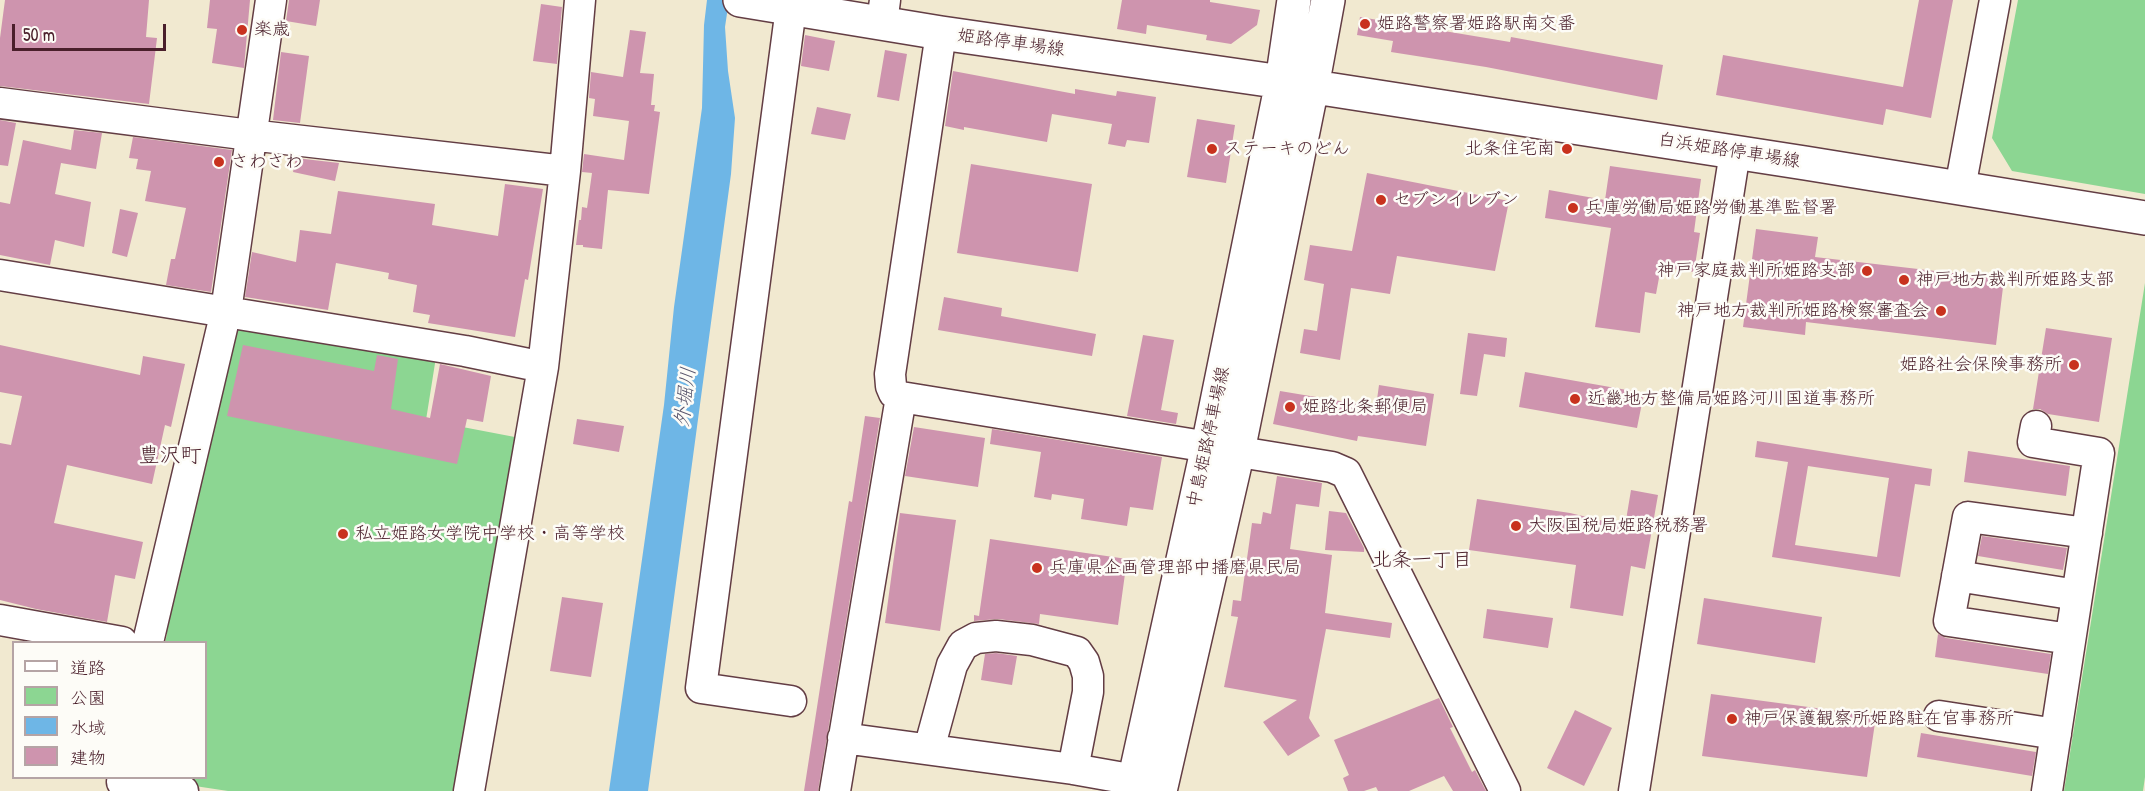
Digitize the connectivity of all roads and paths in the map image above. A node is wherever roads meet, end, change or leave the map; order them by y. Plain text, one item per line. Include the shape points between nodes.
1 (271, 0) edge
2 (580, 0) edge
3 (740, 0) edge
4 (1294, 0) edge
5 (1328, 0) edge
6 (1995, 0) edge
7 (791, 8) junction
8 (884, 11) edge
9 (941, 33) junction
10 (1297, 85) junction
11 (0, 103) edge
12 (250, 135) junction
13 (1735, 152) junction
14 (565, 171) junction
15 (1960, 188) junction
16 (2145, 218) edge
17 (0, 274) edge
18 (226, 310) junction
19 (543, 367) junction
20 (901, 397) junction
21 (2036, 426) dead end
22 (1223, 449) junction
23 (2087, 533) junction
24 (1957, 576) junction
25 (2077, 595) junction
26 (0, 620) edge
27 (2070, 639) junction
28 (116, 641) edge
29 (148, 641) edge
30 (791, 701) dead end
31 (1939, 716) dead end
32 (2056, 734) junction
33 (843, 738) junction
34 (929, 749) junction
35 (1073, 769) junction
36 (121, 783) edge
37 (1147, 786) edge
38 (1503, 789) edge
39 (183, 791) edge
40 (469, 791) edge
41 (835, 791) edge
42 (1634, 791) edge
43 (2047, 791) edge

1 - 12 street
2 - 14 street
3 - 7 main road, 姫路停車場線
4 - 10 main road
5 - 10 main road
6 - 15 street
7 - 8 main road, 姫路停車場線
7 - 30 street via 701,688
8 - 9 main road, 姫路停車場線
9 - 10 main road, 姫路停車場線
9 - 20 street via 890,374 894,393
10 - 13 main road, 白浜姫路停車場線
10 - 22 main road, 中島姫路停車場線
11 - 12 street
12 - 14 street
12 - 18 street
13 - 15 main road, 白浜姫路停車場線
13 - 42 street
14 - 19 street
15 - 16 main road, 白浜姫路停車場線
17 - 18 street
18 - 19 street
18 - 29 street
19 - 40 street
20 - 22 street
20 - 33 street
21 - 23 street via 2033,442 2099,453
22 - 37 main road, 中島姫路停車場線
22 - 38 street via 1332,467 1346,473
23 - 24 street via 1968,517
23 - 25 street
24 - 25 street
24 - 27 street via 1949,621
25 - 27 street
26 - 28 street
27 - 32 street
31 - 32 street
32 - 43 street
33 - 34 street
33 - 41 street
34 - 35 street
34 - 35 street via 952,665 963,645 976,638 996,636 1032,640 1077,652 1084,662 1088,692
35 - 37 street
36 - 39 street

